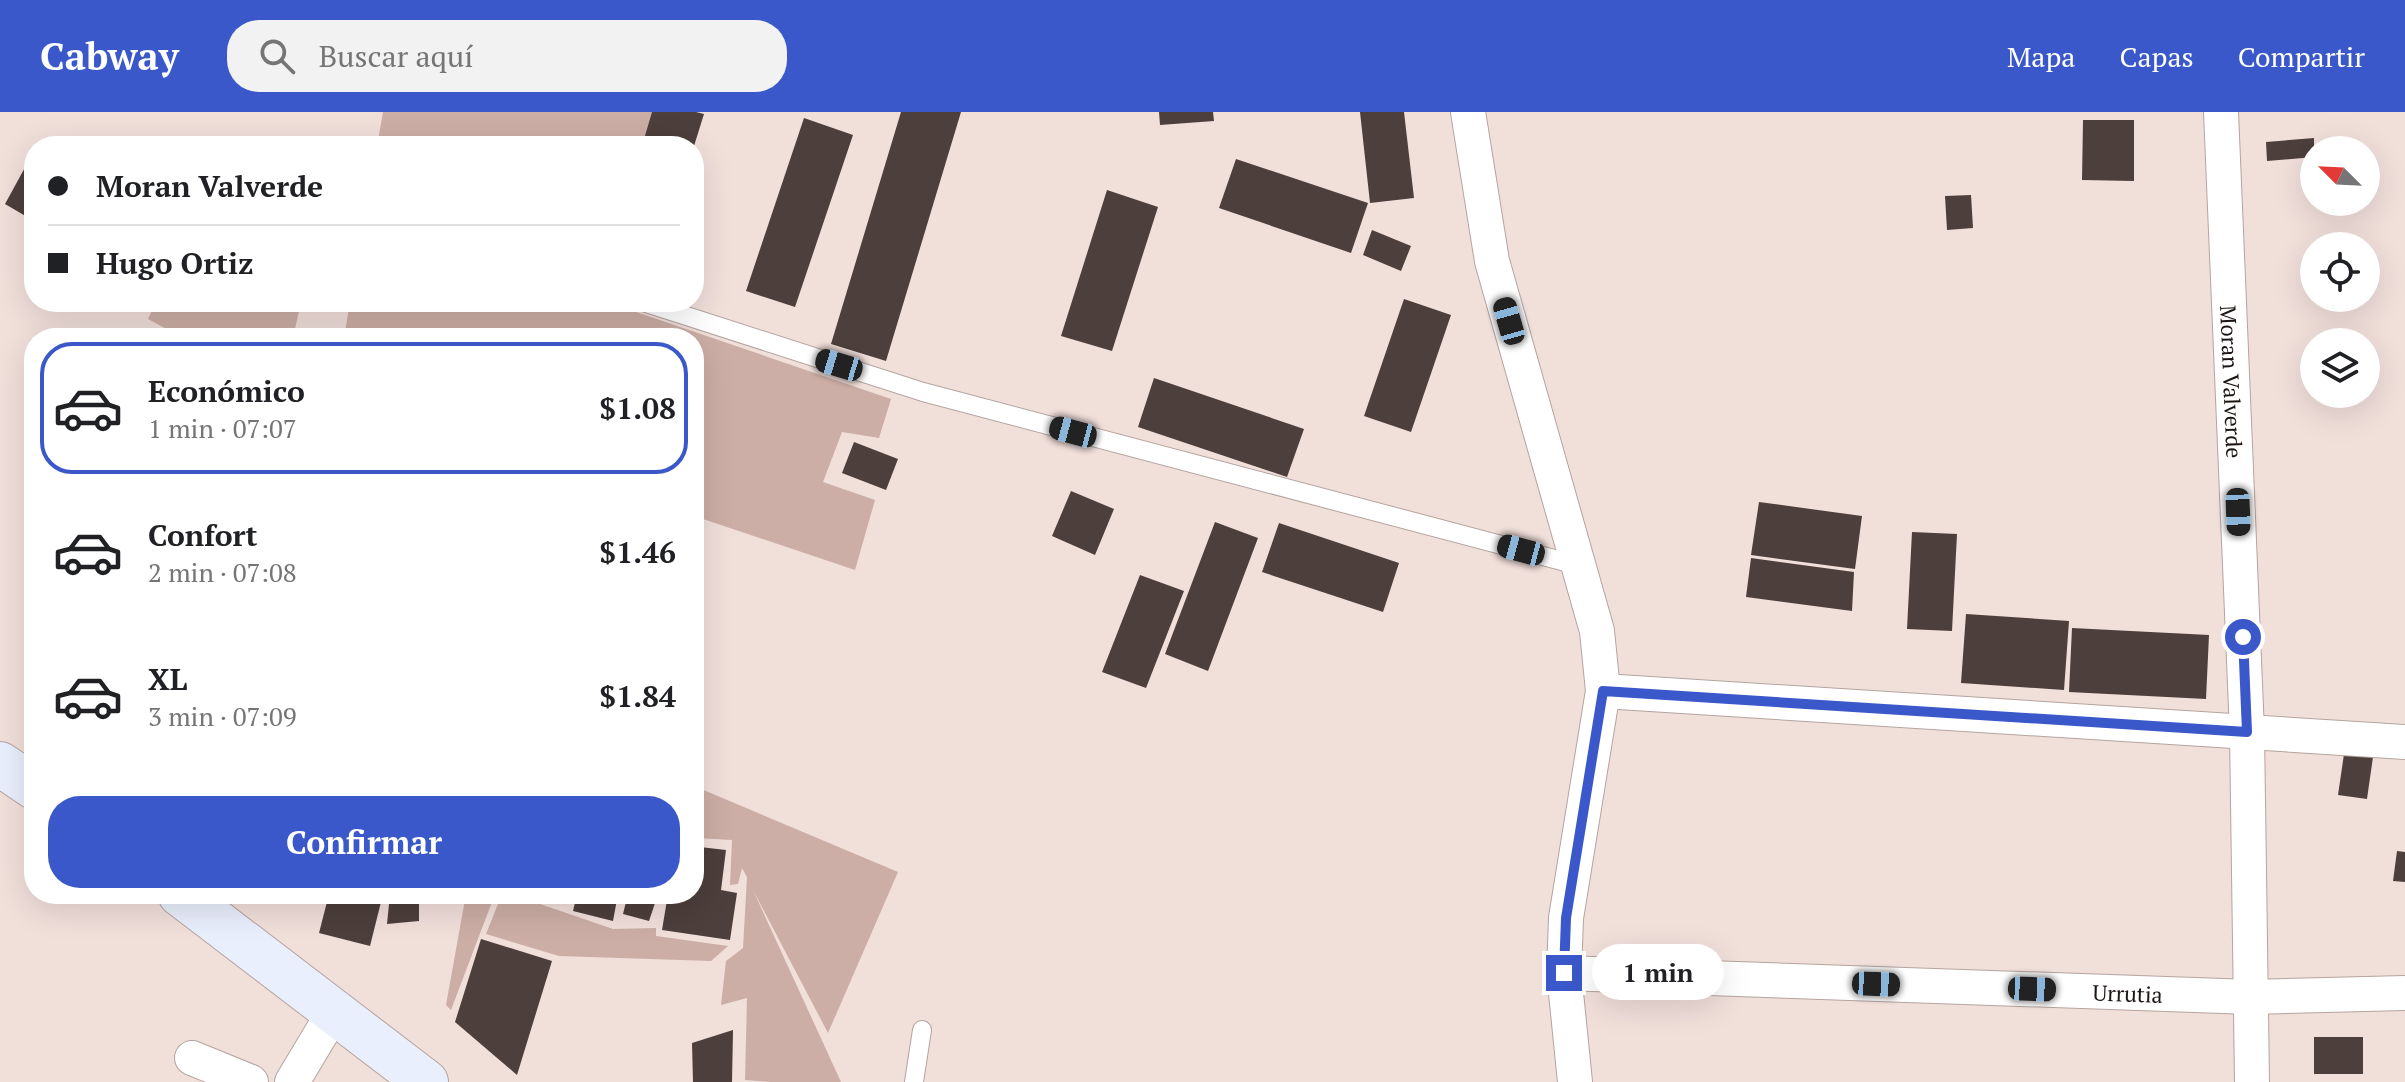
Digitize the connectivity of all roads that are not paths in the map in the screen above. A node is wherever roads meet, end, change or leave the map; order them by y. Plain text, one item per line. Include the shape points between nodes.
1 (1468, 112) edge
2 (2221, 112) edge
3 (674, 312) edge
4 (1577, 565) junction
5 (1603, 691) junction
6 (2247, 732) junction
7 (2405, 742) edge
8 (0, 764) edge
9 (24, 780) edge
10 (193, 904) edge
11 (1564, 973) junction
12 (2405, 993) edge
13 (2251, 997) junction
14 (334, 1012) junction
15 (922, 1030) dead end
16 (192, 1058) dead end
17 (251, 1082) edge
18 (292, 1082) edge
19 (426, 1082) edge
20 (914, 1082) edge
21 (1575, 1082) edge
22 (2252, 1082) edge

1 - 4 street via 1492,261
2 - 6 street, Moran Valverde
3 - 4 lane via 923,392
4 - 5 street via 1597,631
5 - 6 street
5 - 11 street via 1566,918
6 - 7 street
6 - 13 street, Moran Valverde
8 - 9 street
10 - 14 street
11 - 13 street, Urrutia
11 - 21 street
12 - 13 street, Urrutia
13 - 22 street, Moran Valverde
14 - 18 street
14 - 19 street
15 - 20 lane
16 - 17 street

